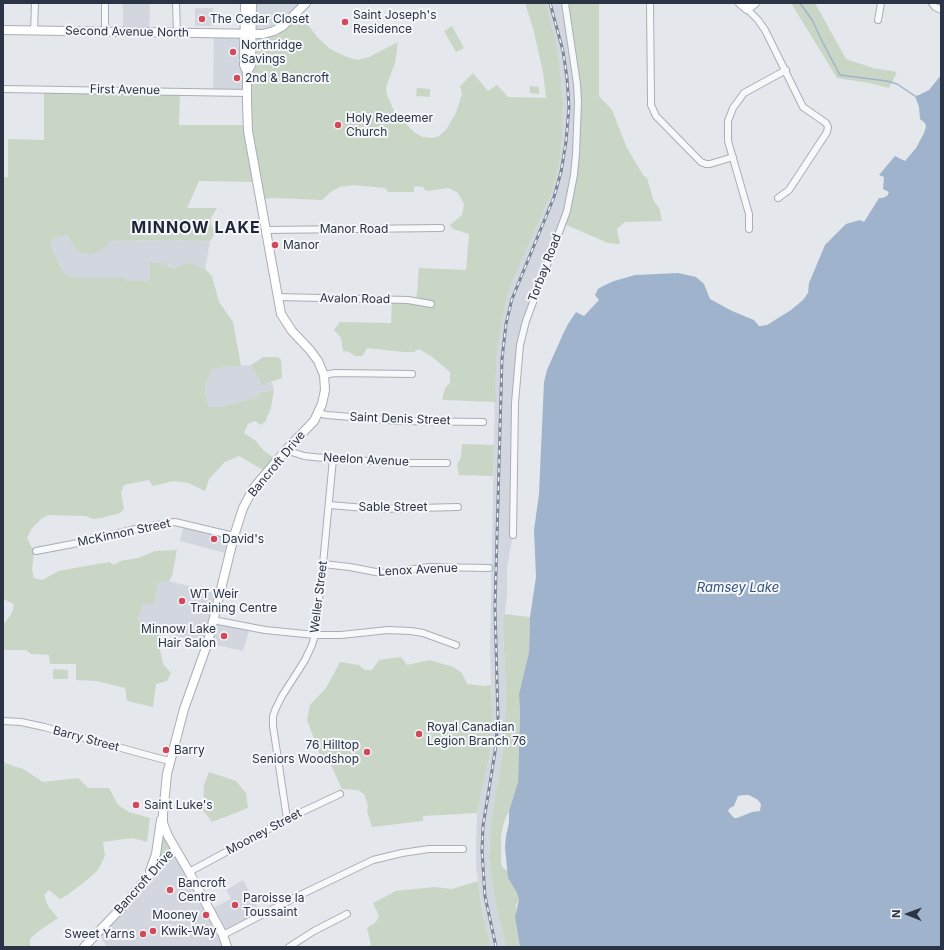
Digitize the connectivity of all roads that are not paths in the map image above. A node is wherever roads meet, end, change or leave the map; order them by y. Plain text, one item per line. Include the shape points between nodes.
1 (35, 3) edge
2 (105, 3) edge
3 (176, 3) edge
4 (245, 3) edge
5 (252, 3) edge
6 (306, 3) edge
7 (565, 3) edge
8 (650, 3) edge
9 (740, 3) edge
10 (754, 3) edge
11 (880, 3) edge
12 (932, 3) edge
13 (747, 9) junction
14 (941, 10) edge
15 (878, 20) dead end
16 (3, 30) edge
17 (34, 30) junction
18 (105, 32) junction
19 (176, 33) junction
20 (248, 34) junction
21 (786, 70) junction
22 (3, 89) edge
23 (247, 93) junction
24 (732, 157) junction
25 (778, 198) dead end
26 (441, 228) dead end
27 (749, 229) dead end
28 (266, 230) junction
29 (278, 297) junction
30 (431, 304) dead end
31 (412, 374) dead end
32 (324, 375) junction
33 (318, 413) junction
34 (483, 422) dead end
35 (286, 450) junction
36 (332, 459) junction
37 (446, 463) dead end
38 (329, 505) junction
39 (458, 507) dead end
40 (513, 535) dead end
41 (234, 536) junction
42 (36, 551) dead end
43 (323, 564) junction
44 (489, 568) dead end
45 (214, 620) junction
46 (315, 635) junction
47 (456, 644) dead end
48 (3, 721) edge
49 (169, 761) junction
50 (340, 794) dead end
51 (162, 814) junction
52 (287, 819) junction
53 (463, 849) dead end
54 (176, 850) junction
55 (189, 872) junction
56 (149, 875) junction
57 (347, 914) dead end
58 (223, 935) junction
59 (84, 947) edge
60 (227, 947) edge
61 (289, 947) edge

1 - 17 street
2 - 18 street
3 - 19 street
4 - 20 main road, Bancroft Drive
5 - 20 main road, Bancroft Drive
6 - 20 main road, Second Avenue North via 279,29 262,34
7 - 40 street, Torbay Road via 578,102 574,175 566,211 526,321 520,345 515,403
8 - 24 street via 651,105 656,116 701,162 710,164
9 - 13 main road
10 - 13 main road
11 - 15 street
12 - 14 street
13 - 21 street via 765,30
16 - 17 main road, Second Avenue North
17 - 18 main road, Second Avenue North
18 - 19 main road, Second Avenue North
19 - 20 main road, Second Avenue North
20 - 23 main road, Bancroft Drive via 251,65 247,72
21 - 24 street via 748,90 736,102 727,127
21 - 25 street via 803,106 826,123 828,130 789,190
22 - 23 street, First Avenue
23 - 28 main road, Bancroft Drive via 250,143
24 - 27 street via 749,214
26 - 28 street, Manor Road
28 - 29 main road, Bancroft Drive
29 - 30 street, Avalon Road via 408,300
29 - 32 main road, Bancroft Drive via 284,319 315,355
31 - 32 street
32 - 33 main road, Bancroft Drive via 325,397
33 - 34 street, Saint Denis Street via 400,420
33 - 35 main road, Bancroft Drive via 308,428
35 - 36 street, Neelon Avenue via 304,456
35 - 41 main road, Bancroft Drive via 249,496
36 - 37 street, Neelon Avenue
36 - 38 street, Weller Street
38 - 39 street, Sable Street via 378,509
38 - 43 street, Weller Street
41 - 42 street, McKinnon Street via 175,522
41 - 45 main road, Bancroft Drive
43 - 44 street, Lenox Avenue via 381,572 430,567
43 - 46 street, Weller Street
45 - 46 street via 265,630
45 - 49 main road, Bancroft Drive via 188,694
46 - 47 street via 411,631
46 - 52 street, Weller Street via 305,660 282,696 273,716
48 - 49 street, Barry Street via 21,722
49 - 51 main road, Bancroft Drive
50 - 52 street, Mooney Street
51 - 54 main road, Bancroft Drive via 168,836
51 - 56 main road via 156,854
52 - 55 street, Mooney Street
53 - 58 street via 429,849 372,860
54 - 55 main road
54 - 56 main road, Bancroft Drive via 161,861
55 - 58 main road
56 - 59 main road, Bancroft Drive
57 - 61 street
58 - 60 main road

